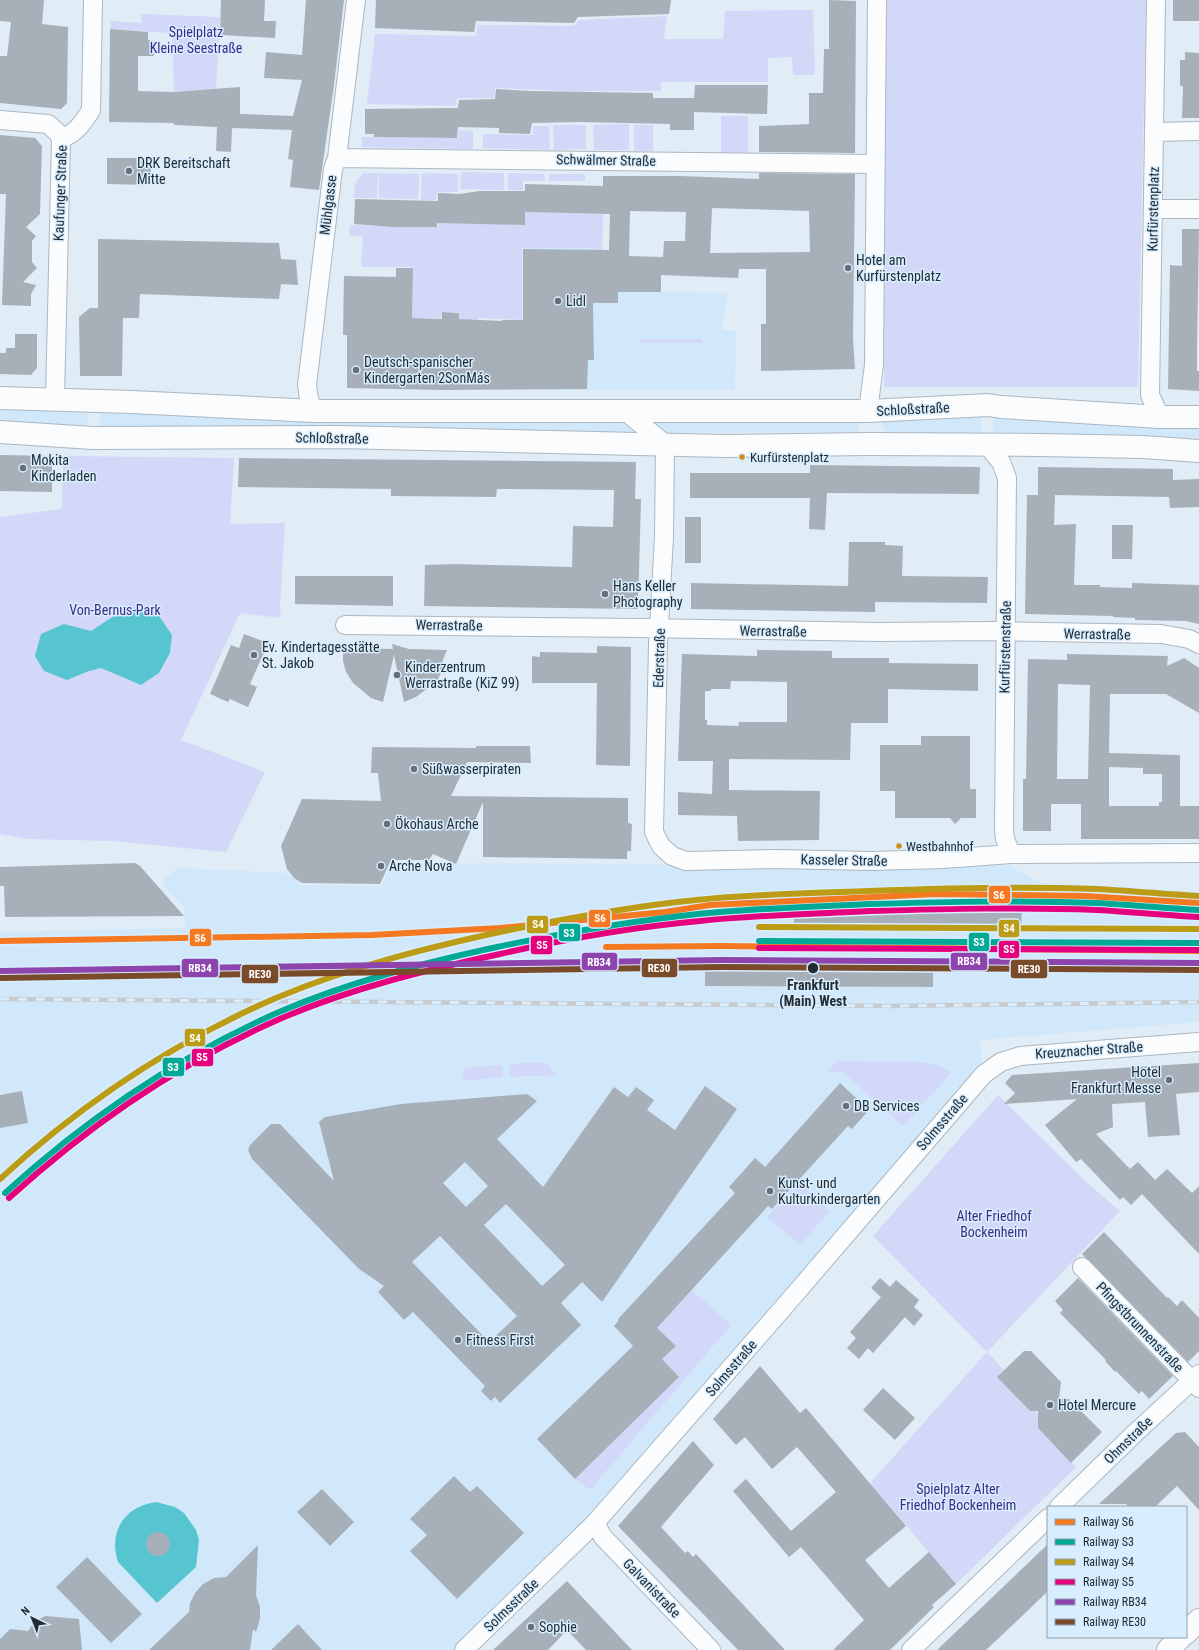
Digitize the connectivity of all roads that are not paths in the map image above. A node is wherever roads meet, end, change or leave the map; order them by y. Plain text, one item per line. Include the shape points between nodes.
1 (93, 0) edge
2 (356, 0) edge
3 (878, 0) edge
4 (1156, 0) edge
5 (0, 120) edge
6 (1199, 131) edge
7 (1154, 132) junction
8 (61, 139) junction
9 (337, 158) junction
10 (876, 164) junction
11 (1153, 209) junction
12 (1199, 209) edge
13 (0, 398) edge
14 (55, 399) junction
15 (314, 411) junction
16 (626, 411) junction
17 (868, 411) junction
18 (1160, 416) junction
19 (1199, 417) edge
20 (0, 432) edge
21 (665, 444) junction
22 (867, 444) junction
23 (986, 444) junction
24 (1199, 451) edge
25 (345, 625) dead end
26 (659, 628) junction
27 (1006, 631) junction
28 (1199, 644) edge
29 (661, 846) joint
30 (1199, 853) edge
31 (1011, 854) junction
32 (1199, 1042) edge
33 (984, 1074) joint
34 (1082, 1267) dead end
35 (1197, 1381) edge
36 (1060, 1506) edge
37 (1047, 1519) edge
38 (595, 1523) junction
39 (1199, 1620) edge
40 (1187, 1631) edge
41 (1180, 1638) edge
42 (464, 1650) edge
43 (711, 1650) edge
44 (911, 1650) edge
45 (1168, 1650) edge

1 - 8 street, Kaufunger Straße via 91,110 72,135
2 - 9 street, Mühlgasse
3 - 10 street
4 - 7 street, Kurfürstenplatz
5 - 8 street via 48,124
6 - 7 street
7 - 11 street, Kurfürstenplatz
8 - 14 street, Kaufunger Straße
9 - 10 street, Schwälmer Straße
9 - 15 street, Mühlgasse via 333,169 307,385
10 - 17 street via 874,364
11 - 12 street
11 - 18 street, Kurfürstenplatz via 1150,395
13 - 14 street, Schloßstraße
14 - 15 street, Schloßstraße
15 - 16 street, Schloßstraße
16 - 17 street, Schloßstraße
16 - 21 street
17 - 18 street, Schloßstraße via 988,405
17 - 22 street
18 - 19 street, Schloßstraße
20 - 21 street, Schloßstraße via 94,438 340,437
21 - 22 street, Schloßstraße
21 - 26 street, Ederstraße via 664,537
22 - 23 street, Schloßstraße
23 - 24 street, Schloßstraße via 1143,447
23 - 27 street, Kurfürstenstraße via 1002,462 1007,478
25 - 26 street, Werrastraße
26 - 27 street, Werrastraße via 879,632
26 - 29 street, Ederstraße via 654,832
27 - 28 street, Werrastraße via 1161,634 1189,639
27 - 31 street, Kurfürstenstraße via 1004,830
29 - 31 street, Kasseler Straße via 672,856 686,861 870,861
30 - 31 street, Kasseler Straße
32 - 33 street, Kreuznacher Straße via 1020,1056 1001,1062
33 - 38 street, Solmsstraße
34 - 35 street, Pfingstbrunnenstraße
35 - 36 street, Ohmstraße via 1134,1434
37 - 44 street
38 - 42 street, Solmsstraße
38 - 43 street, Galvanistraße via 603,1537
39 - 40 street
41 - 45 street

